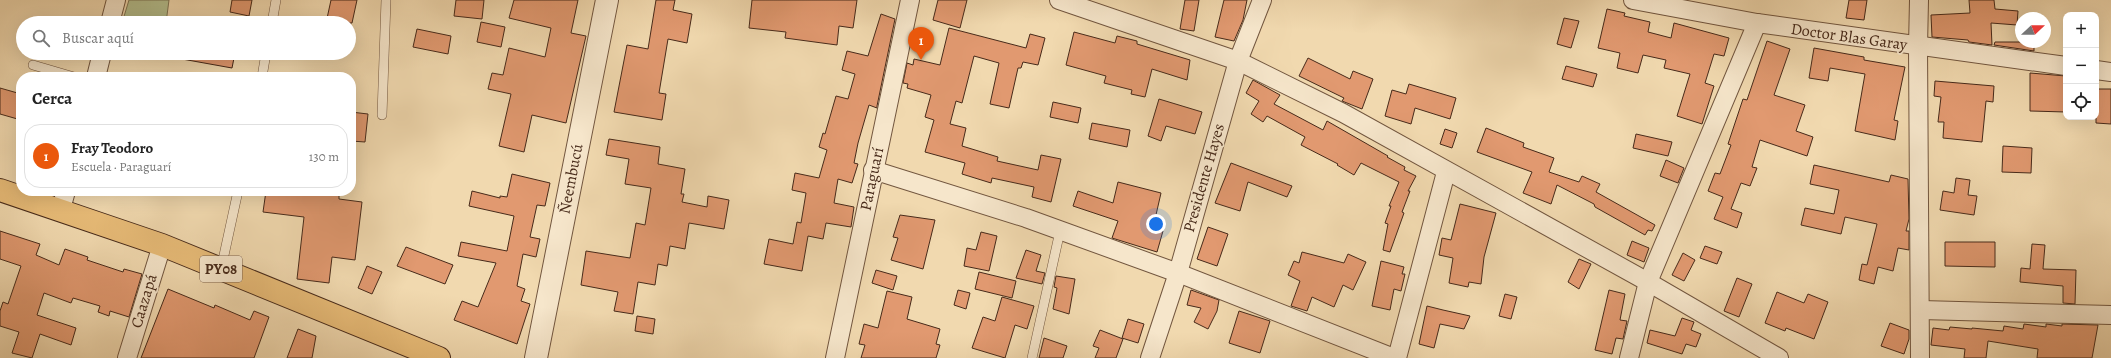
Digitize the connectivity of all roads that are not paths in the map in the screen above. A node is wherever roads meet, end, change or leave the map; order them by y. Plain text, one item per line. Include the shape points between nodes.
1 (116, 0) edge
2 (276, 0) edge
3 (386, 0) edge
4 (607, 0) edge
5 (910, 0) edge
6 (1059, 0) edge
7 (1262, 0) edge
8 (1633, 0) edge
9 (1919, 0) edge
10 (112, 16) edge
11 (273, 16) edge
12 (1757, 24) junction
13 (1918, 47) junction
14 (100, 60) edge
15 (265, 60) edge
16 (1238, 60) junction
17 (33, 65) dead end
18 (2063, 66) edge
19 (2099, 70) edge
20 (57, 72) edge
21 (97, 72) edge
22 (263, 72) edge
23 (2111, 72) edge
24 (382, 115) dead end
25 (873, 170) junction
26 (1446, 172) junction
27 (0, 190) edge
28 (16, 193) edge
29 (38, 196) edge
30 (237, 196) edge
31 (63, 200) edge
32 (1060, 231) junction
33 (162, 245) junction
34 (221, 269) junction
35 (1178, 273) junction
36 (1648, 282) junction
37 (1921, 310) junction
38 (2111, 315) edge
39 (127, 358) edge
40 (439, 358) edge
41 (536, 358) edge
42 (835, 358) edge
43 (1032, 358) edge
44 (1150, 358) edge
45 (1395, 358) edge
46 (1629, 358) edge
47 (1778, 358) edge
48 (1920, 358) edge

1 - 10 street
2 - 11 lane
3 - 24 lane
4 - 41 street, Ñeembucú
5 - 25 street, Paraguarí
6 - 16 street
7 - 16 street, Presidente Hayes
8 - 12 street, Doctor Blas Garay
9 - 13 street
12 - 13 street, Doctor Blas Garay
12 - 36 street
13 - 18 street, Doctor Blas Garay
13 - 37 street
14 - 21 street
15 - 22 lane
16 - 26 street via 1343,113
16 - 35 street, Presidente Hayes
17 - 20 lane
19 - 23 street
25 - 32 street
25 - 42 street, Paraguarí
26 - 36 street
26 - 45 street
27 - 28 highway, PY08
29 - 31 highway, PY08
30 - 34 lane
31 - 33 highway, PY08
32 - 35 street
32 - 43 lane
33 - 34 highway, PY08
33 - 39 street, Caazapá
34 - 40 highway, PY08
35 - 44 street, Presidente Hayes
35 - 45 street
36 - 46 street
36 - 47 street
37 - 38 street
37 - 48 street

